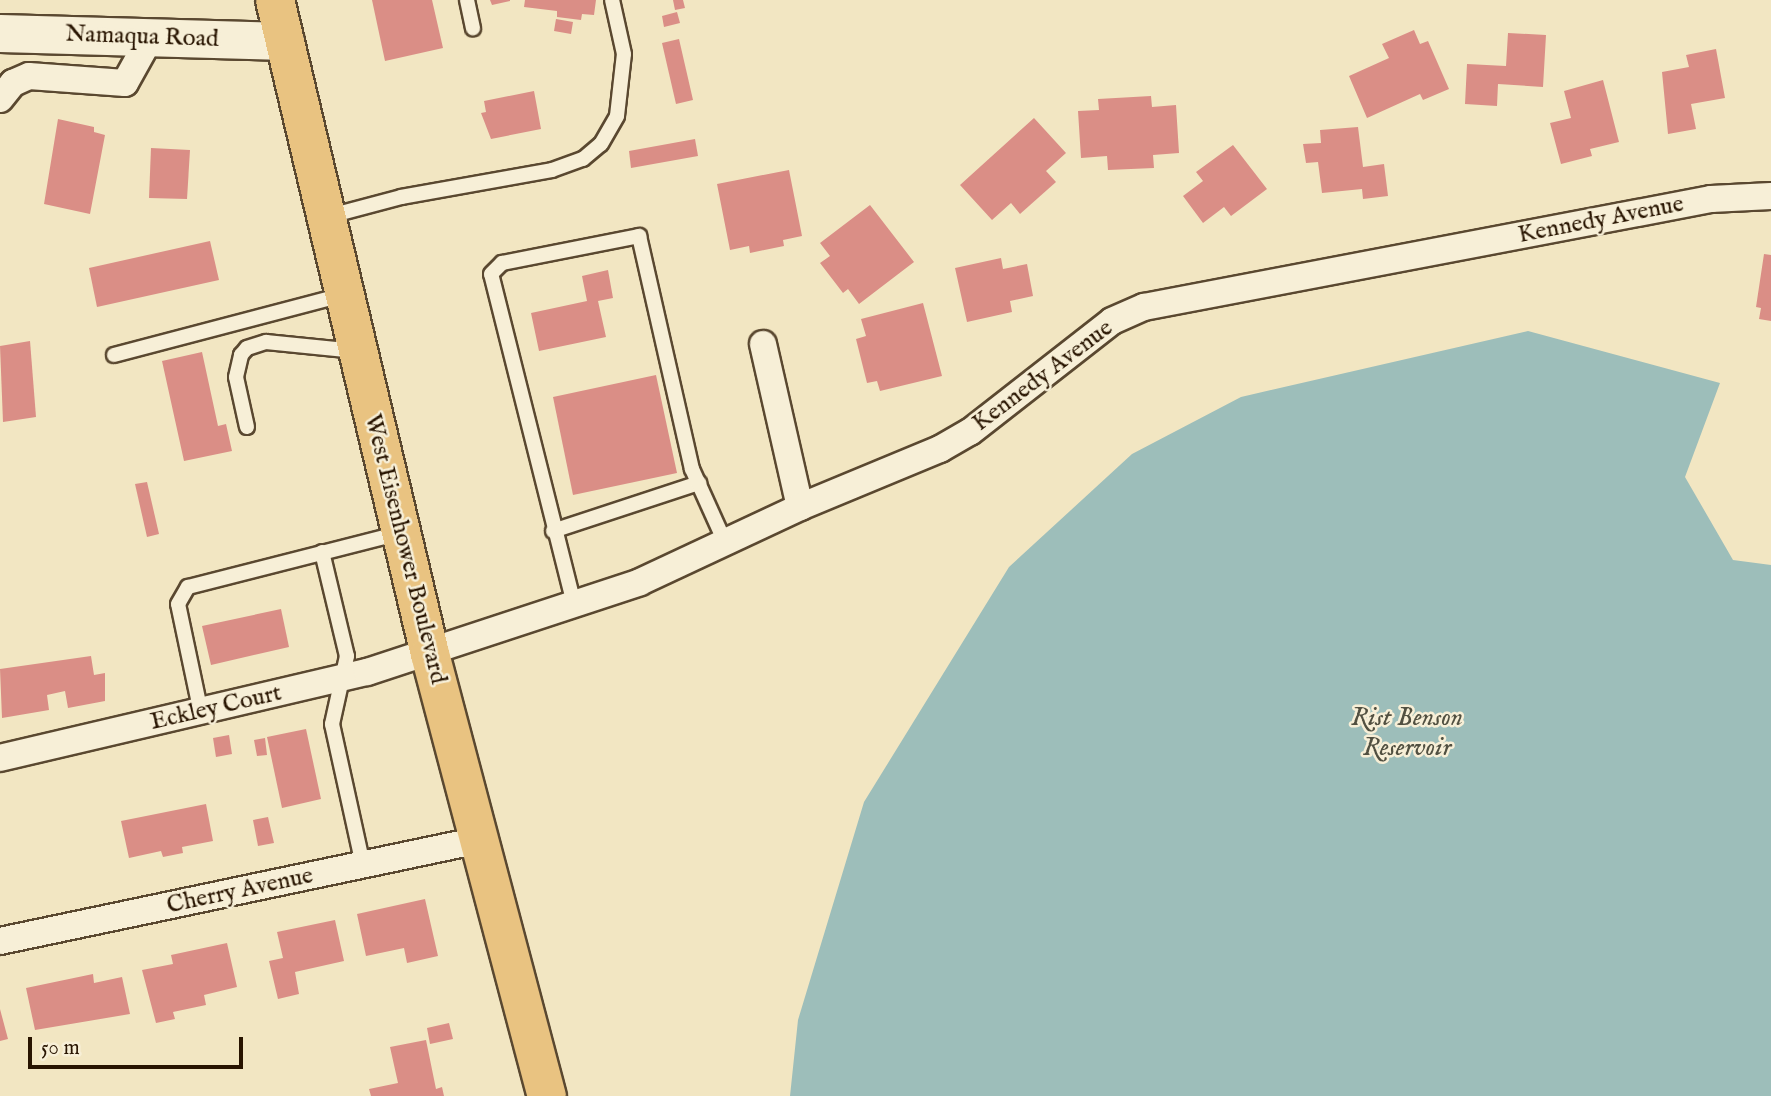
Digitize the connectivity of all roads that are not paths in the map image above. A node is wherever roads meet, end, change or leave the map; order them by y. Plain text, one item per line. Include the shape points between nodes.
1 (275, 0) edge
2 (467, 0) edge
3 (612, 0) edge
4 (473, 27) dead end
5 (0, 33) edge
6 (150, 38) junction
7 (285, 41) junction
8 (0, 99) edge
9 (1771, 196) edge
10 (325, 218) junction
11 (343, 295) junction
12 (763, 344) dead end
13 (357, 351) junction
14 (114, 355) dead end
15 (247, 427) dead end
16 (699, 483) junction
17 (800, 507) junction
18 (552, 531) junction
19 (401, 533) junction
20 (726, 542) junction
21 (322, 552) junction
22 (574, 604) junction
23 (430, 654) junction
24 (340, 679) junction
25 (201, 713) junction
26 (0, 758) edge
27 (479, 840) junction
28 (363, 865) junction
29 (0, 941) edge
30 (547, 1096) edge

1 - 7 highway, West Eisenhower Boulevard
2 - 4 lane
3 - 10 lane via 624,54 617,116 601,144 583,159 552,170 401,197
5 - 6 main road, Namaqua Road
6 - 7 main road, Namaqua Road
6 - 8 street via 125,83 29,76 13,83
7 - 10 highway, West Eisenhower Boulevard
9 - 17 street, Kennedy Avenue via 1710,199 1144,307 1112,321 970,432
10 - 11 highway, West Eisenhower Boulevard
11 - 13 highway, West Eisenhower Boulevard
11 - 14 lane
12 - 17 street
13 - 15 lane via 266,342 247,348 236,377
13 - 19 highway, West Eisenhower Boulevard
16 - 18 lane
16 - 18 lane via 639,236 502,263 491,274
16 - 20 lane
17 - 20 street, Kennedy Avenue
18 - 22 lane
19 - 21 lane
19 - 23 highway, West Eisenhower Boulevard
20 - 22 street, Kennedy Avenue via 639,582
21 - 24 lane via 347,656
21 - 25 lane via 200,581 182,594 178,604
22 - 23 street, Kennedy Avenue
23 - 24 street, Eckley Court
23 - 27 highway, West Eisenhower Boulevard
24 - 25 street, Eckley Court
24 - 28 lane via 332,724
25 - 26 street, Eckley Court
27 - 28 street, Cherry Avenue
27 - 30 highway, West Eisenhower Boulevard
28 - 29 street, Cherry Avenue

